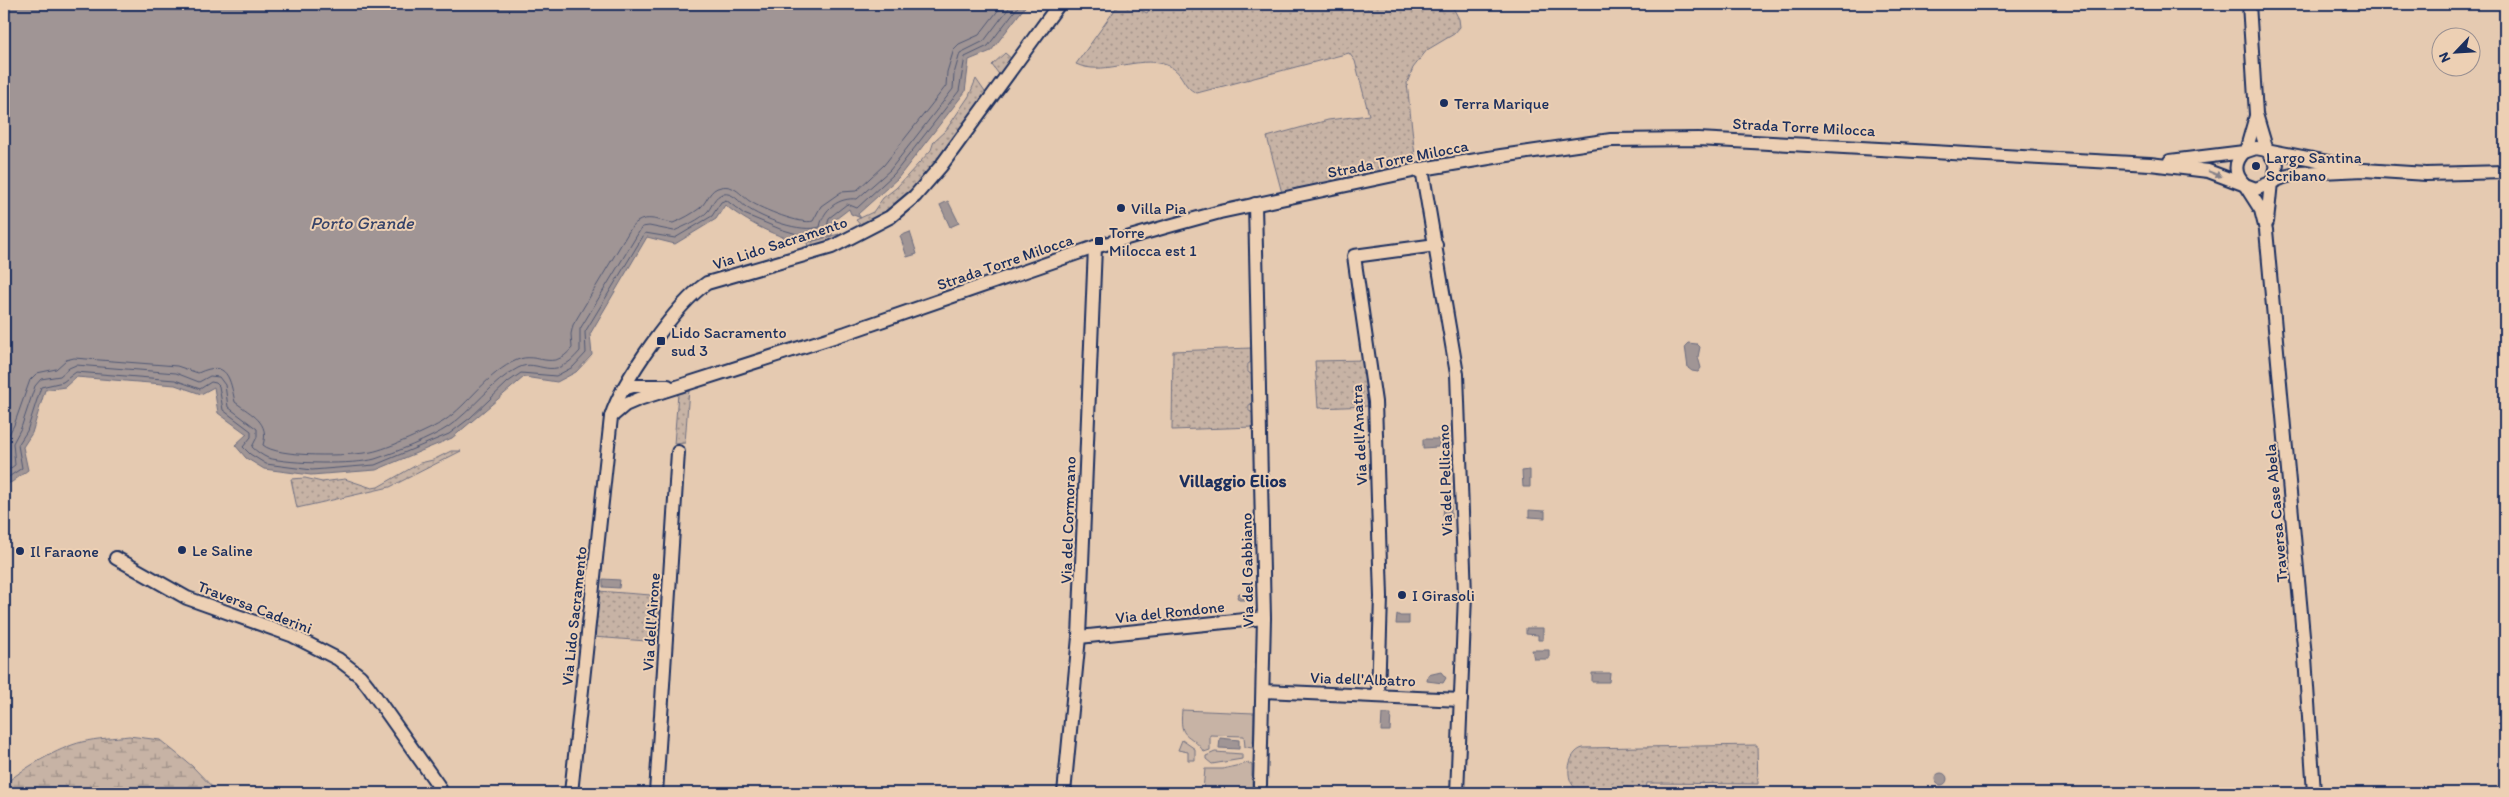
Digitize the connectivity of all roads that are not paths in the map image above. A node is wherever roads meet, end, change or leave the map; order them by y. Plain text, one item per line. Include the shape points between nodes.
1 (1060, 4) edge
2 (2249, 4) edge
3 (2256, 114) junction
4 (2268, 151) junction
5 (2245, 152) junction
6 (2150, 164) junction
7 (1422, 169) junction
8 (2364, 170) junction
9 (2505, 172) edge
10 (2272, 181) junction
11 (2245, 185) junction
12 (1255, 204) junction
13 (2266, 230) junction
14 (1436, 245) junction
15 (1095, 247) junction
16 (639, 363) junction
17 (659, 386) junction
18 (680, 386) junction
19 (623, 389) junction
20 (639, 399) junction
21 (611, 417) junction
22 (678, 452) dead end
23 (116, 558) dead end
24 (1264, 618) junction
25 (1079, 638) junction
26 (1263, 692) junction
27 (1378, 696) junction
28 (1460, 700) junction
29 (1260, 785) dead end
30 (442, 793) edge
31 (571, 793) edge
32 (656, 793) edge
33 (1065, 793) edge
34 (1457, 793) edge
35 (2314, 793) edge

1 - 16 street, Via Lido Sacramento via 941,166 904,206 870,229 832,247 708,283 690,296
2 - 3 street
3 - 4 street
3 - 5 street
4 - 5 street via 2256,148
4 - 8 street
4 - 10 street via 2277,166
5 - 6 street
5 - 11 street via 2238,159 2236,168
6 - 7 street, Strada Torre Milocca via 1698,138 1611,140
6 -> 11 street via 2208,171
7 - 12 street, Strada Torre Milocca
7 - 14 street, Via del Pellicano
8 - 9 street via 2426,174
8 - 10 street via 2300,173
10 - 11 street via 2262,188
10 - 13 street
11 - 13 street via 2261,210
12 - 15 street, Strada Torre Milocca
12 - 24 street, Via del Gabbiano
13 - 35 street, Traversa Case Abela via 2305,657
14 - 27 street, Via dell'Anatra via 1354,256 1375,402 1381,597
14 - 28 street, Via del Pellicano via 1457,374 1465,595
15 - 18 street, Strada Torre Milocca
15 - 25 street, Via del Cormorano
16 - 17 street via 643,376
16 - 19 street, Via Lido Sacramento
17 - 18 street
17 - 19 street
18 - 20 street, Strada Torre Milocca
19 - 20 street via 626,394
19 - 21 street, Via Lido Sacramento
20 - 21 street, Strada Torre Milocca via 625,404
21 - 31 street, Via Lido Sacramento
22 - 32 street, Via dell'Airone
23 - 30 street, Traversa Caderini via 187,598 291,635 338,659 368,686 406,736
24 - 25 street, Via del Rondone
24 - 26 street, Via del Gabbiano
25 - 33 street, Via del Cormorano
26 - 27 street, Via dell'Albatro
26 - 29 street, Via del Gabbiano
27 - 28 street, Via dell'Albatro
28 - 34 street, Via del Pellicano

